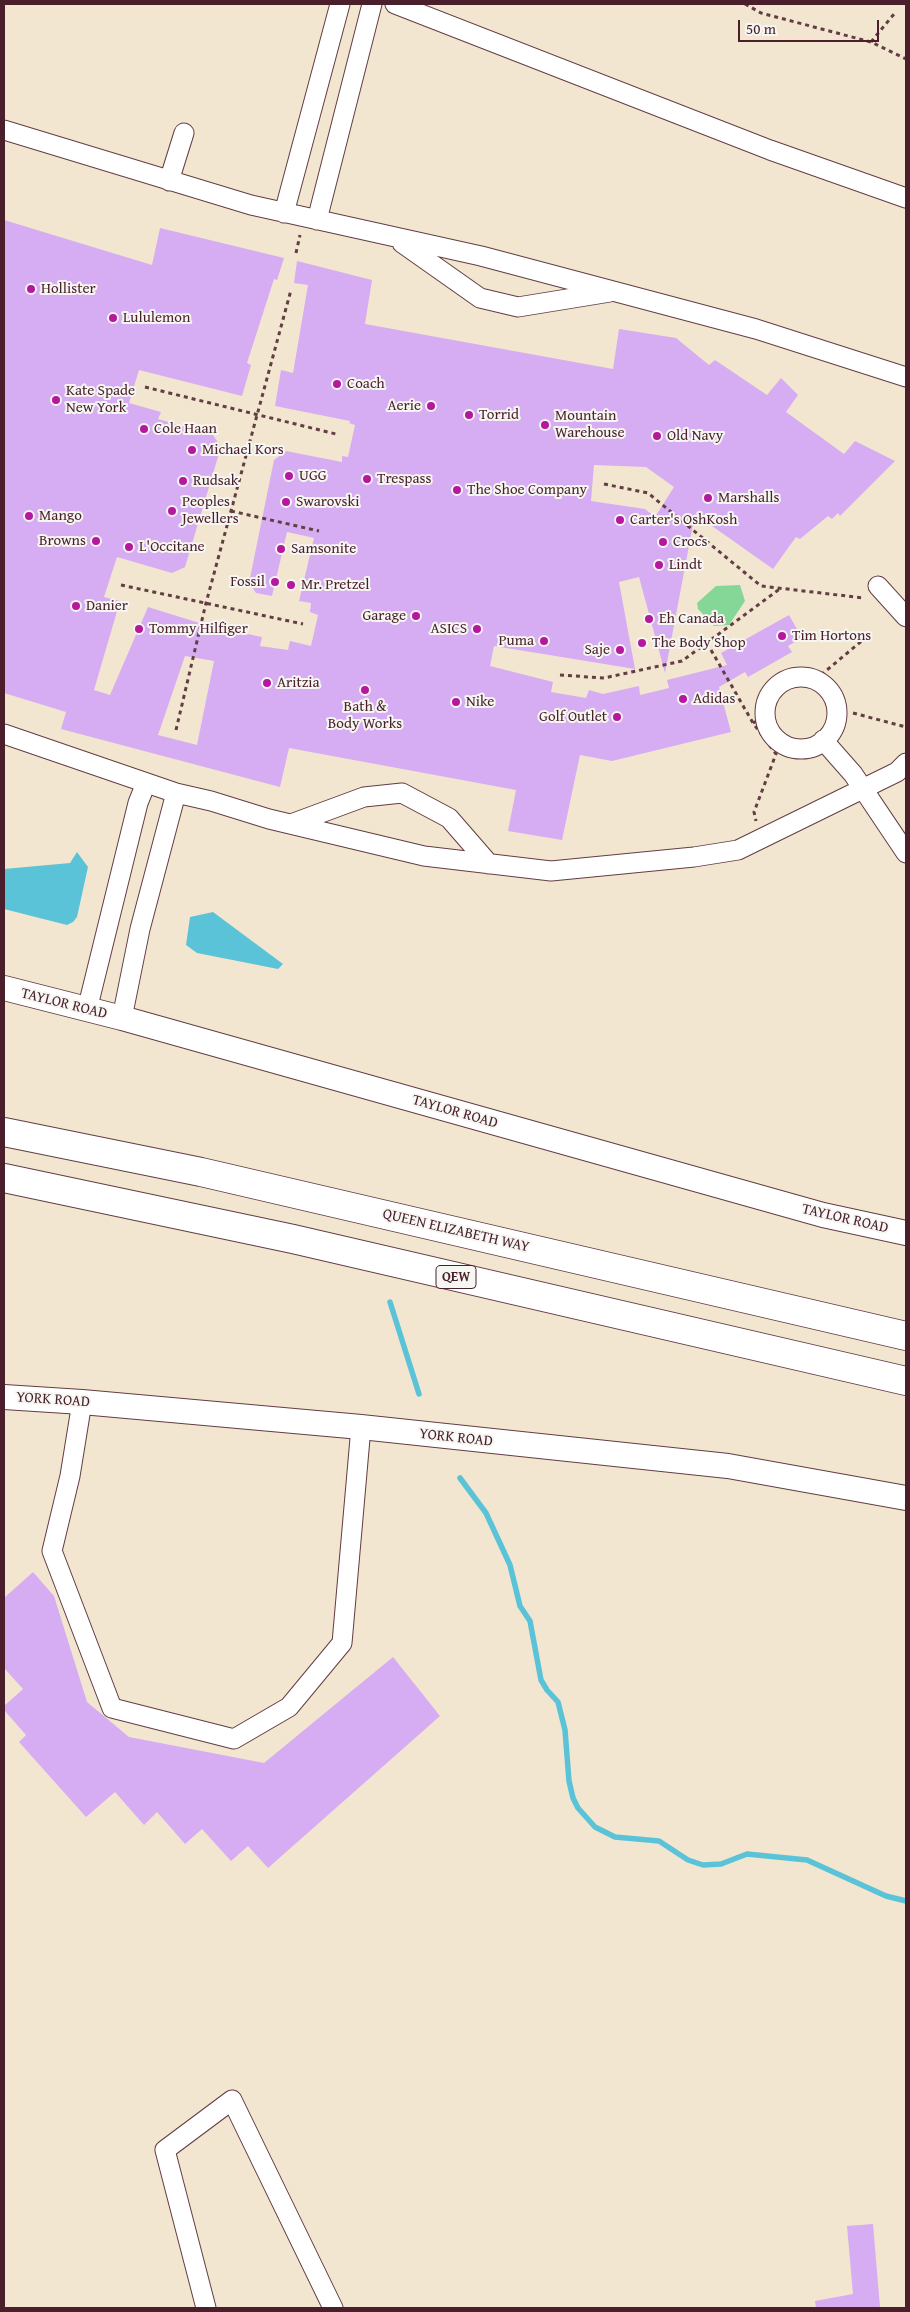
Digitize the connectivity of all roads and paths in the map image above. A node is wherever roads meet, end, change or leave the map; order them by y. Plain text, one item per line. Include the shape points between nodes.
1 (340, 4) edge
2 (372, 4) edge
3 (395, 4) edge
4 (744, 4) edge
5 (894, 14) dead end
6 (871, 42) junction
7 (906, 59) edge
8 (4, 130) edge
9 (184, 133) dead end
10 (169, 181) junction
11 (906, 198) edge
12 (284, 213) junction
13 (318, 220) junction
14 (395, 238) junction
15 (291, 290) dead end
16 (615, 291) junction
17 (906, 377) edge
18 (144, 387) dead end
19 (258, 414) junction
20 (336, 434) dead end
21 (604, 484) dead end
22 (231, 511) junction
23 (319, 531) dead end
24 (120, 585) dead end
25 (781, 588) junction
26 (875, 592) joint
27 (206, 603) junction
28 (906, 617) edge
29 (303, 624) dead end
30 (864, 640) dead end
31 (707, 643) junction
32 (560, 675) dead end
33 (815, 680) junction
34 (853, 713) dead end
35 (759, 720) junction
36 (906, 727) edge
37 (176, 730) dead end
38 (4, 734) edge
39 (823, 740) junction
40 (906, 763) edge
41 (146, 783) junction
42 (861, 789) junction
43 (176, 793) junction
44 (290, 824) junction
45 (761, 838) junction
46 (906, 853) edge
47 (489, 864) junction
48 (4, 988) edge
49 (87, 1010) junction
50 (122, 1018) junction
51 (4, 1132) edge
52 (4, 1178) edge
53 (906, 1233) edge
54 (906, 1336) edge
55 (906, 1381) edge
56 (4, 1397) edge
57 (82, 1402) junction
58 (361, 1427) junction
59 (906, 1498) edge
60 (206, 2308) edge
61 (333, 2308) edge

1 - 12 street
2 - 13 street
3 - 11 street via 761,146
4 - 6 path via 761,12
5 - 6 path
6 - 7 path
8 - 10 street
9 - 10 street
10 - 12 street
12 - 13 street
13 - 14 street
14 - 16 street via 481,256
14 - 16 street via 480,298 518,307
15 - 19 path
16 - 17 street via 756,329
18 - 19 path
19 - 20 path
19 - 22 path
21 - 25 path via 648,492 761,586
22 - 23 path
22 - 27 path
24 - 27 path
25 - 26 path
25 - 31 path
26 - 28 street
27 - 29 path
27 - 37 path
30 - 33 path
31 - 32 path via 682,661 604,678
31 - 35 path
33 - 35 street via 794,678 779,684 769,696
33 - 39 street via 829,691 836,708 836,720
34 - 36 path
35 - 39 street via 782,744 803,748
35 - 45 path via 776,754 754,812
38 - 41 street
39 - 42 street via 853,774
40 - 42 street via 897,772
41 - 43 street
41 - 49 street via 138,803
42 - 45 street
42 - 46 street
43 - 44 street
43 - 50 street via 140,929
44 - 47 street via 424,856
44 - 47 street via 364,797 402,793 449,818
45 - 47 street via 738,850 568,870
48 - 49 main road, TAYLOR ROAD
49 - 50 main road, TAYLOR ROAD
50 - 53 main road, TAYLOR ROAD via 814,1212
51 - 54 highway, QUEEN ELIZABETH WAY via 201,1172
52 - 55 highway, QEW via 293,1239
56 - 57 main road, YORK ROAD
57 - 58 main road, YORK ROAD
57 - 58 street via 70,1476 52,1551 112,1708 234,1739 289,1707 342,1643
58 - 59 main road, YORK ROAD via 728,1466
60 - 61 street via 165,2150 232,2100

